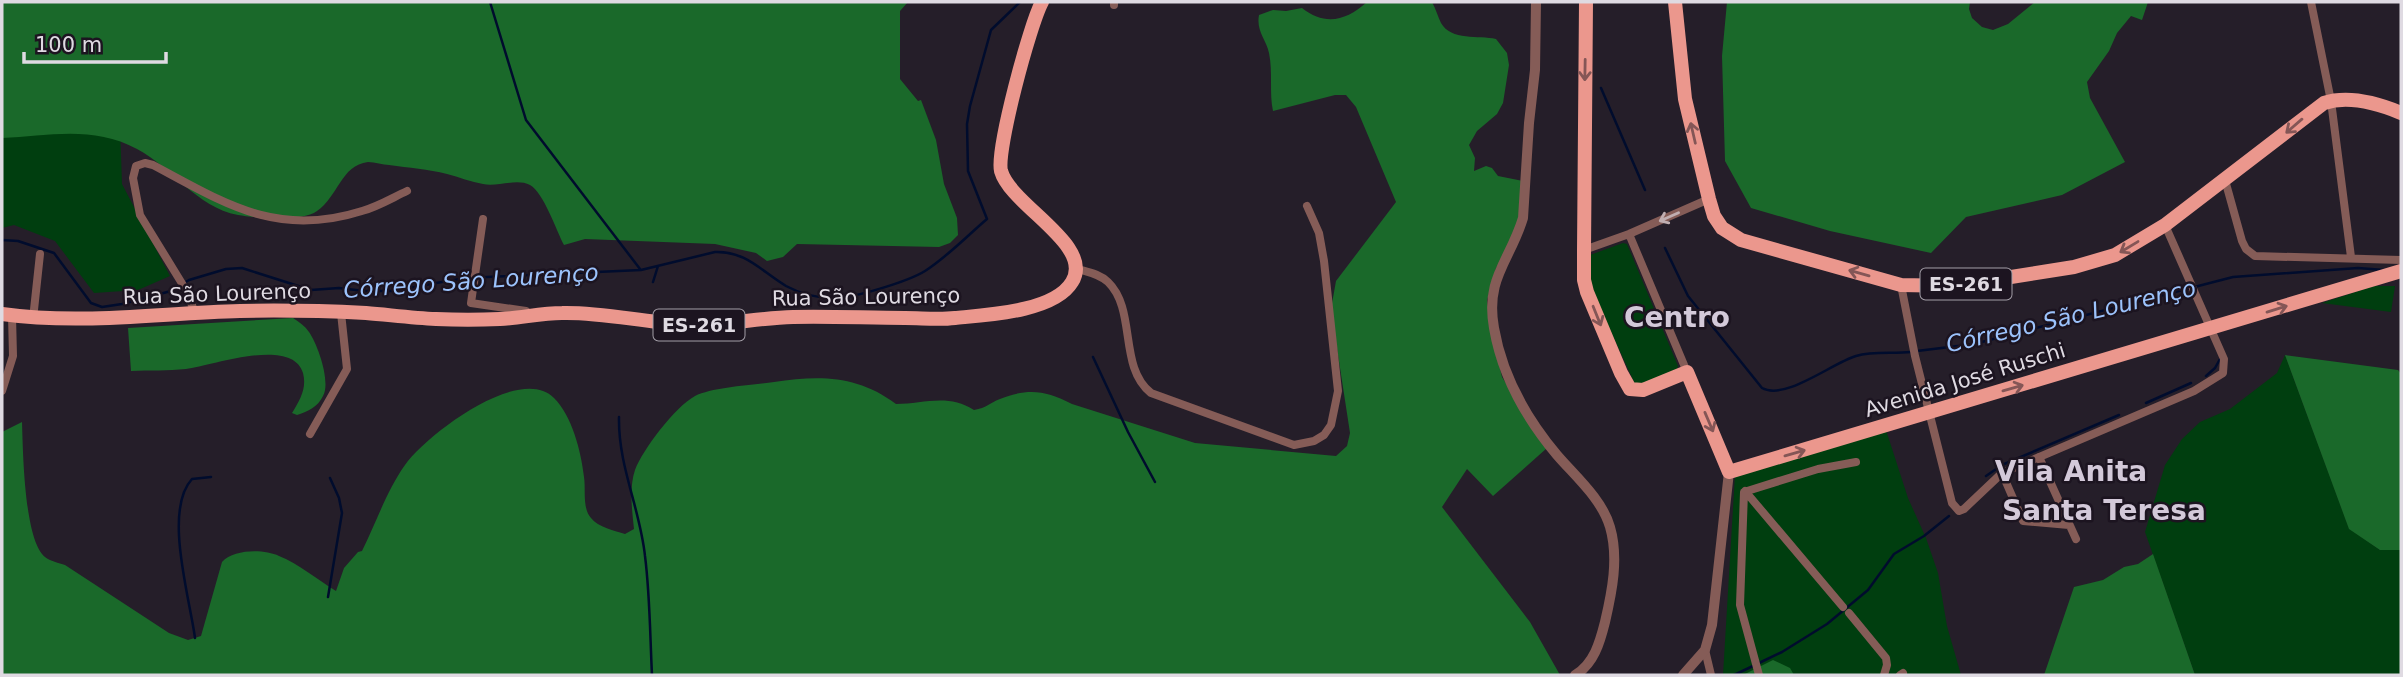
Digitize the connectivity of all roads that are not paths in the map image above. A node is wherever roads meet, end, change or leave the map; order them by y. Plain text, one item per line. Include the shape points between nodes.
1 (1042, 2) edge
2 (1536, 2) edge
3 (1586, 2) edge
4 (1675, 2) edge
5 (2311, 2) edge
6 (2331, 101) junction
7 (2401, 113) edge
8 (2225, 180) junction
9 (407, 191) dead end
10 (1709, 199) junction
11 (1307, 206) dead end
12 (483, 219) dead end
13 (2165, 225) junction
14 (1629, 234) junction
15 (1584, 250) junction
16 (40, 254) dead end
17 (2351, 257) junction
18 (2401, 260) edge
19 (1078, 269) junction
20 (2393, 276) edge
21 (1901, 285) junction
22 (195, 313) junction
23 (341, 313) junction
24 (549, 313) junction
25 (7, 315) edge
26 (33, 319) junction
27 (2212, 330) junction
28 (1687, 372) junction
29 (2, 391) edge
30 (1929, 412) junction
31 (310, 435) dead end
32 (2039, 457) junction
33 (1856, 462) dead end
34 (1729, 472) junction
35 (2002, 473) junction
36 (1745, 491) junction
37 (2069, 525) junction
38 (2076, 539) dead end
39 (1705, 650) junction
40 (1757, 670) edge
41 (1575, 675) edge
42 (1683, 675) edge
43 (1711, 675) edge
44 (1884, 675) edge

1 - 19 main road via 1013,99 1000,163 1009,186 1072,251
2 - 41 street via 1523,218 1496,277 1491,312 1513,390 1554,452 1592,496 1611,530 1613,582 1604,627 1595,652
3 -> 15 main road
10 -> 4 main road, ES-261 via 1685,99
5 - 6 street
6 - 7 main road via 2369,102
6 -> 8 main road, ES-261
6 - 17 street
8 - 13 main road, ES-261
8 - 17 street via 2249,254
9 - 22 street via 365,211 305,223 248,212 153,164 141,164 134,169 133,178 140,215 187,289
10 -> 14 street
21 -> 10 main road, ES-261 via 1741,240 1722,228
11 - 19 street via 1324,261 1338,391 1331,425 1314,442 1294,445 1145,389 1116,294 1108,282
12 - 24 street via 471,299 475,305
13 -> 21 main road, ES-261 via 2115,255 2074,267 1954,286
13 - 27 street
14 - 15 street
14 - 28 street
15 -> 28 main road via 1587,292 1627,384 1643,390
16 - 26 street
17 - 18 street
19 - 24 main road, Rua São Lourenço / ES-261 via 1066,290 1053,299 1026,309 950,319 792,317 696,325
27 -> 20 main road, Avenida José Ruschi
21 - 30 street
22 - 23 main road, Rua São Lourenço / ES-261
22 - 26 main road, Rua São Lourenço / ES-261
23 - 24 main road, Rua São Lourenço / ES-261 via 437,319
23 - 31 street via 347,369
25 - 26 main road, Rua São Lourenço / ES-261
25 - 29 street via 13,356
30 -> 27 main road, Avenida José Ruschi
27 - 32 street via 2224,359 2223,373 2194,391
28 -> 34 main road
34 -> 30 main road, Avenida José Ruschi
30 - 35 street via 1953,507 1964,509
32 - 35 street
32 - 37 street
33 - 36 street
34 - 39 street via 1712,625
35 - 37 street via 2023,521
36 - 40 street via 1740,606
36 - 44 street via 1885,658
37 - 38 street
39 - 42 street
39 - 43 street

